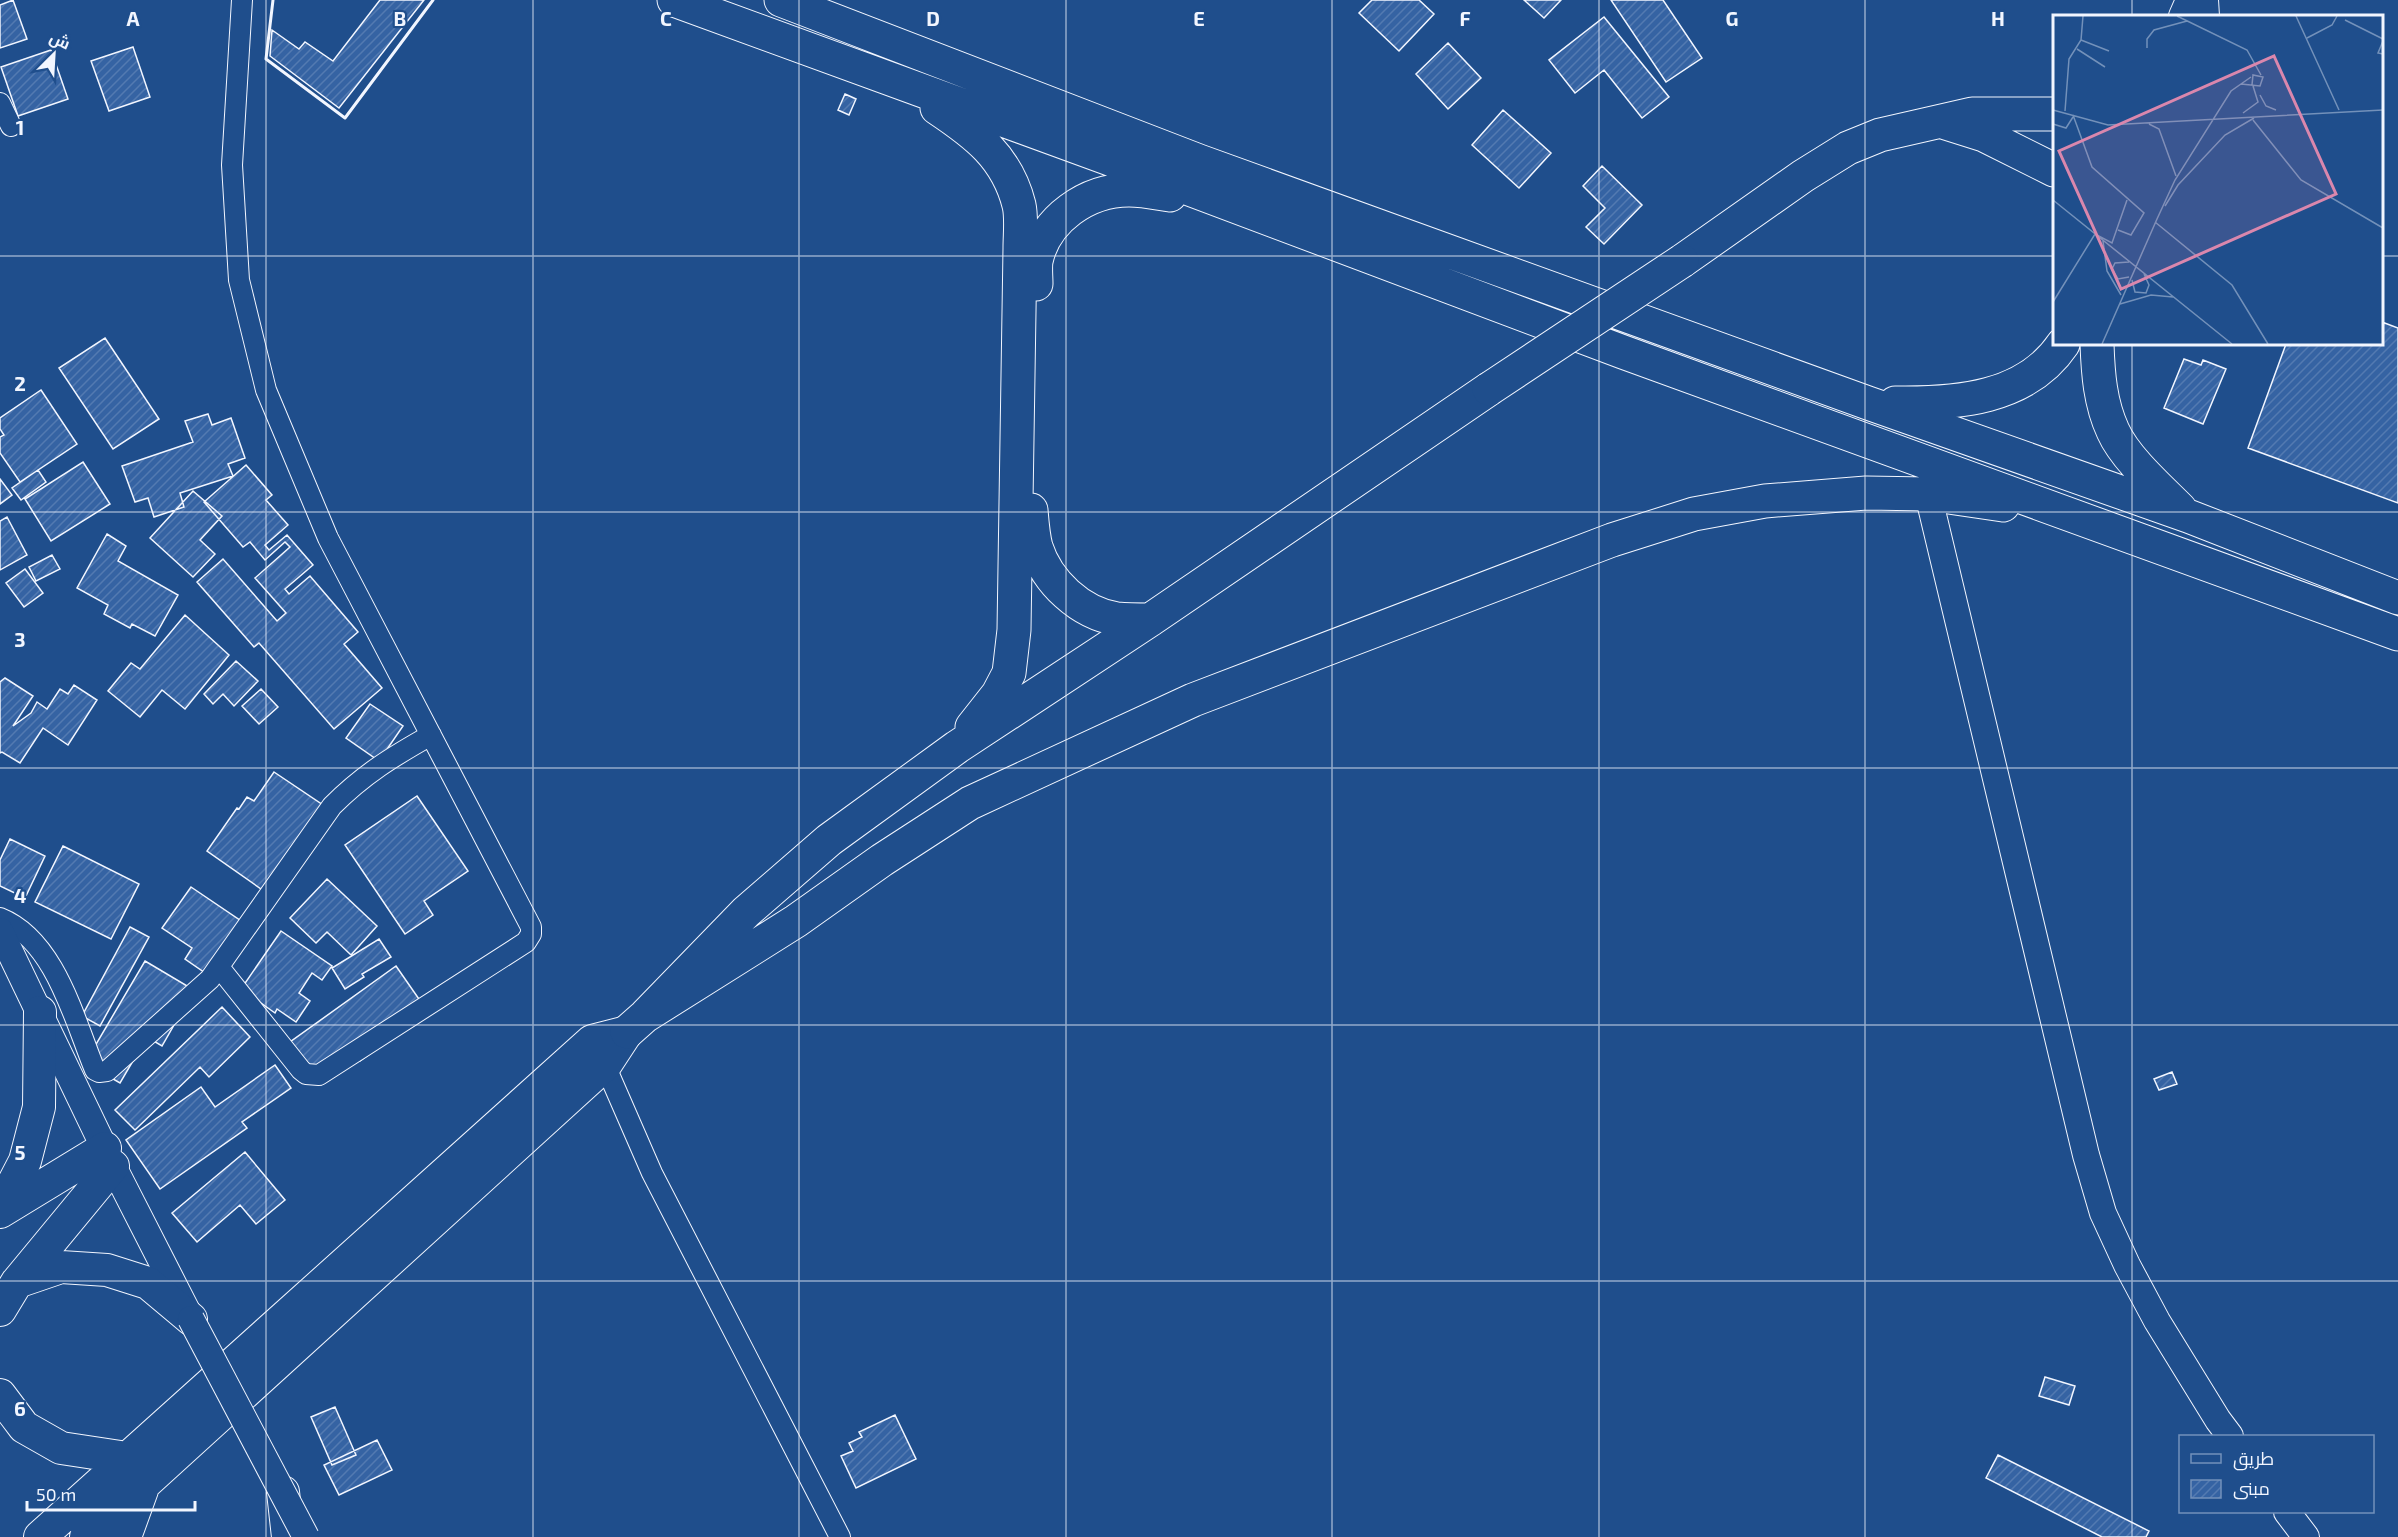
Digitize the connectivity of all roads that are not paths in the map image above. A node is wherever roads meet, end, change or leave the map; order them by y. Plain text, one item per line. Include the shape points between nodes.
1 (242, 0) edge
2 (674, 0) edge
3 (781, 0) edge
4 (2189, 0) edge
5 (2205, 0) edge
6 (2182, 15) edge
7 (2206, 15) edge
8 (893, 79) junction
9 (0, 103) edge
10 (2053, 114) edge
11 (1936, 120) junction
12 (11, 126) dead end
13 (2053, 169) edge
14 (1220, 201) junction
15 (2062, 345) edge
16 (2097, 345) edge
17 (1868, 403) junction
18 (1928, 494) junction
19 (2188, 516) junction
20 (2100, 526) junction
21 (2398, 598) edge
22 (1150, 620) junction
23 (2398, 634) edge
24 (432, 735) junction
25 (957, 747) junction
26 (0, 918) edge
27 (0, 930) edge
28 (219, 967) junction
29 (40, 1012) junction
30 (636, 1024) junction
31 (599, 1052) junction
32 (109, 1157) junction
33 (0, 1210) edge
34 (17, 1282) junction
35 (0, 1310) edge
36 (191, 1319) junction
37 (0, 1395) edge
38 (2229, 1435) edge
39 (127, 1458) junction
40 (144, 1485) junction
41 (283, 1492) junction
42 (2288, 1513) edge
43 (40, 1537) edge
44 (86, 1537) edge
45 (125, 1537) edge
46 (288, 1537) edge
47 (306, 1537) edge
48 (840, 1537) edge
49 (2306, 1537) edge

1 - 24 street via 232,176 239,280 266,390 328,538
2 - 8 highway
3 - 17 highway via 1199,161
4 - 6 street
5 - 7 street
8 - 14 highway
8 - 25 highway via 986,143 1006,170 1019,207 1014,630 1005,680
9 - 12 street
10 - 11 highway via 1972,114
11 - 13 highway via 1984,135
11 - 22 highway, bridge via 1848,148 1803,176
14 - 20 highway
14 - 22 highway via 1129,190 1097,193 1065,212 1045,237 1036,262 1031,511 1036,545 1045,568 1067,595 1116,618
15 - 17 highway via 2054,358 2018,384 1978,398 1940,404
16 - 19 highway via 2098,383 2113,432 2142,473
17 - 19 highway
18 - 20 highway
18 - 30 highway via 1866,493 1765,501 1694,514 1612,540 1193,700 970,803
18 - 38 street via 2103,1213 2157,1321
19 - 21 highway
20 - 23 highway
22 - 25 highway
24 - 28 street via 380,764 332,807
24 - 28 street via 531,927 526,942 313,1076 301,1071
25 - 30 highway via 829,840 746,912
26 - 28 street via 20,928 39,946 54,970 99,1072 107,1071
27 - 29 street
29 - 32 street
29 - 33 main road via 39,1107 25,1161
30 - 31 main road
31 - 39 main road
31 - 40 main road
31 - 48 street via 652,1173
32 - 33 main road
32 - 34 main road
32 - 36 street
34 - 35 main road
34 - 36 main road via 61,1267 107,1270 148,1283
36 - 41 street, bridge
37 - 39 main road via 24,1427 61,1448
39 - 43 main road
40 - 44 main road
40 - 45 main road
41 - 46 main road
41 - 47 street, bridge
42 - 49 street

